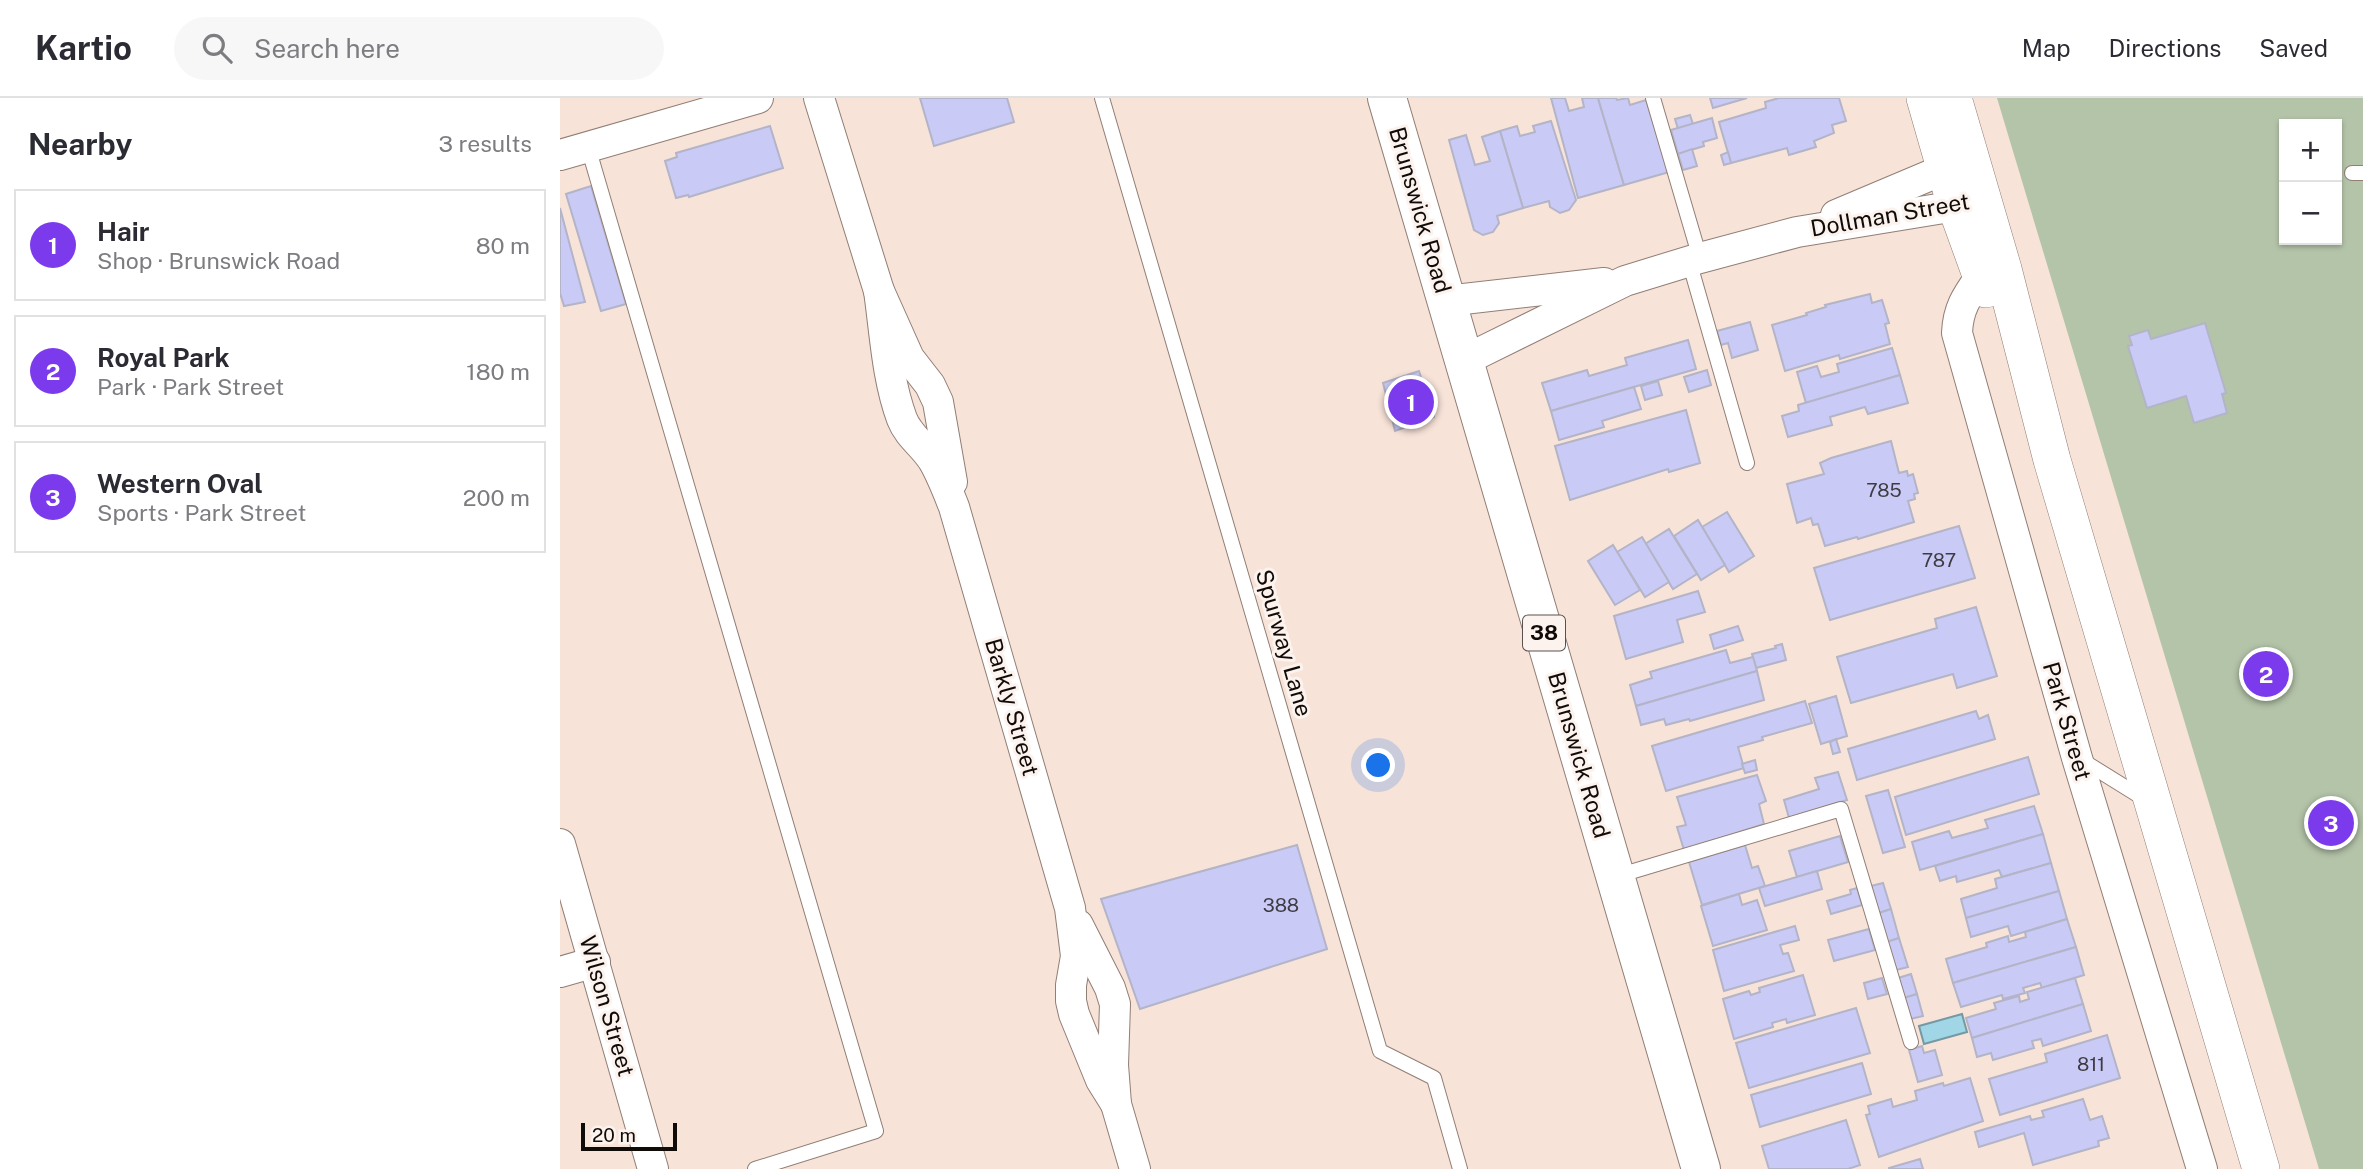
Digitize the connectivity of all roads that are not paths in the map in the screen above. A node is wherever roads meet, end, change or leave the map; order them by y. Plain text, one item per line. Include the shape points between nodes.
1 (758, 98) edge
2 (819, 98) edge
3 (1102, 98) edge
4 (1387, 98) edge
5 (1653, 98) edge
6 (1925, 98) edge
7 (1953, 98) edge
8 (588, 147) junction
9 (560, 155) edge
10 (1958, 163) junction
11 (1970, 202) junction
12 (1797, 232) junction
13 (1694, 260) junction
14 (1981, 276) junction
15 (1625, 281) junction
16 (879, 291) junction
17 (1446, 300) junction
18 (1465, 360) junction
19 (2052, 460) junction
20 (1747, 463) dead end
21 (954, 507) junction
22 (2077, 758) junction
23 (2154, 804) junction
24 (560, 844) edge
25 (1614, 876) junction
26 (1070, 908) junction
27 (595, 962) junction
28 (560, 972) edge
29 (1911, 1042) dead end
30 (1116, 1104) junction
31 (653, 1169) edge
32 (755, 1169) edge
33 (1135, 1169) edge
34 (1460, 1169) edge
35 (1701, 1169) edge
36 (2202, 1169) edge
37 (2261, 1169) edge

1 - 8 street
2 - 16 street, Barkly Street
3 - 34 lane, Spurway Lane via 1380,1051 1434,1078
4 - 17 main road, Brunswick Road / 38
5 - 13 lane
6 - 10 street
7 - 10 street
8 - 9 street
8 - 32 lane via 876,1131
10 - 11 street
10 - 12 street, Dollman Street
11 - 12 street, Dollman Street
11 - 14 street
11 - 19 street
12 - 13 street, Dollman Street
13 - 15 street, Dollman Street
13 - 20 lane
14 - 19 street
14 - 22 street, Park Street via 1957,316 1957,333
15 - 17 street, Dollman Street
15 - 18 street, Dollman Street
16 - 21 street, Barkly Street via 909,358 938,402
16 - 21 street, Barkly Street via 902,419 908,433 934,461
17 - 18 main road, Brunswick Road / 38
18 - 25 main road, Brunswick Road / 38
19 - 23 street
21 - 26 street, Barkly Street
22 - 23 lane
22 - 36 street, Park Street
23 - 37 street
24 - 27 street, Wilson Street
25 - 29 lane via 1841,809
25 - 35 main road, Brunswick Road / 38
26 - 30 street, Barkly Street via 1115,1004
26 - 30 street, Barkly Street via 1076,956 1071,985 1074,1014
27 - 28 street
27 - 31 street, Wilson Street
30 - 33 street, Barkly Street

